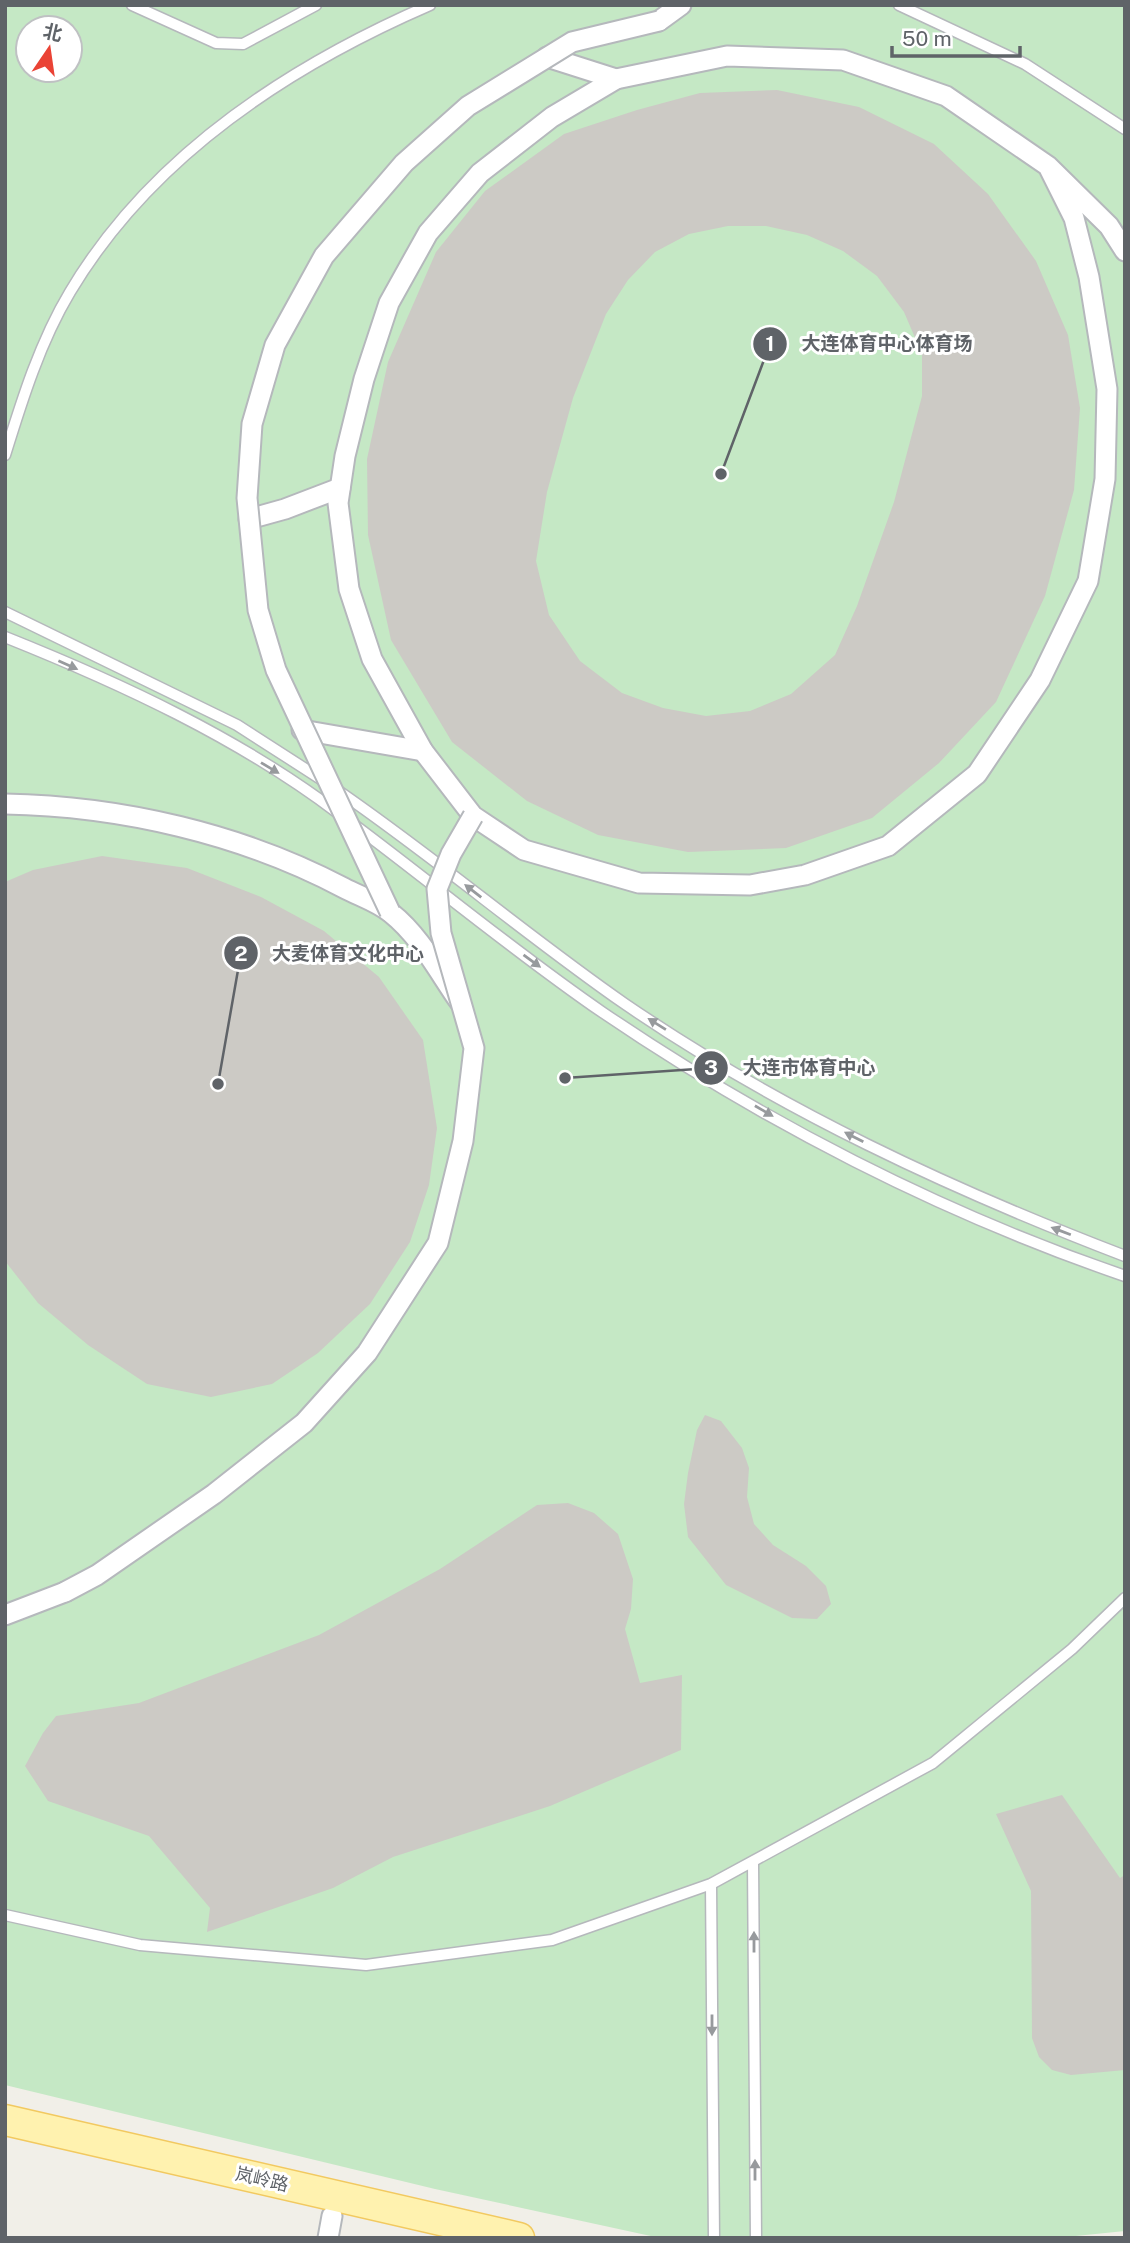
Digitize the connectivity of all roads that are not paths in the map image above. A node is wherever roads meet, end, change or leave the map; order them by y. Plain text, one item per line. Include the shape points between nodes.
1 (132, 5) edge
2 (316, 5) edge
3 (430, 5) edge
4 (681, 5) edge
5 (899, 5) edge
6 (547, 57) junction
7 (616, 79) junction
8 (1125, 129) edge
9 (1048, 166) junction
10 (1125, 251) edge
11 (5, 455) edge
12 (340, 488) junction
13 (249, 519) junction
14 (5, 612) edge
15 (5, 637) edge
16 (302, 730) junction
17 (423, 751) junction
18 (5, 804) edge
19 (473, 816) junction
20 (390, 912) junction
21 (459, 1002) junction
22 (1125, 1256) edge
23 (1125, 1276) edge
24 (1125, 1598) edge
25 (5, 1615) edge
26 (753, 1863) junction
27 (711, 1884) junction
28 (5, 1915) edge
29 (5, 2120) edge
30 (5, 2140) edge
31 (330, 2227) edge
32 (426, 2238) edge
33 (519, 2238) edge
34 (714, 2238) edge
35 (756, 2238) edge

1 - 2 lane via 216,43 243,44
3 - 11 lane via 304,68 202,138 131,205 69,293 26,385
4 - 6 street, bridge via 659,21 572,43
5 - 8 lane via 1026,64
6 - 7 street
6 - 13 street, bridge via 468,106 404,163 324,256 275,345 252,424
7 - 9 street via 727,56 843,60 946,96
7 - 12 street via 552,117 480,173 428,233 388,303 364,379
9 - 10 street via 1109,226
9 - 19 street via 1074,218 1088,277 1107,389 1105,480 1088,581 1040,680 976,774 888,846 805,875 750,885 639,883 524,850
12 - 13 street
12 - 17 street via 349,589 372,659
13 - 16 street, bridge via 258,610 276,670
22 -> 14 lane via 977,1197 799,1110 628,1006 382,821 237,725
15 -> 23 lane via 225,740 310,792 603,1012 790,1126 966,1213
16 - 17 street
16 - 20 street, bridge
17 - 19 street
18 - 20 street via 107,814 212,833 304,866
19 - 21 street, bridge via 437,889 441,933
20 - 21 street via 419,942
21 - 25 street, bridge via 474,1048 463,1140 438,1243 367,1353 304,1423 214,1494 97,1575
24 - 26 lane via 1072,1649 933,1763
26 - 27 lane
35 -> 26 lane
27 - 28 lane via 552,1940 366,1965 141,1945
27 -> 34 lane
29 - 33 main road, 岚岭路
30 - 31 main road, 岚岭路
31 - 32 main road, 岚岭路

